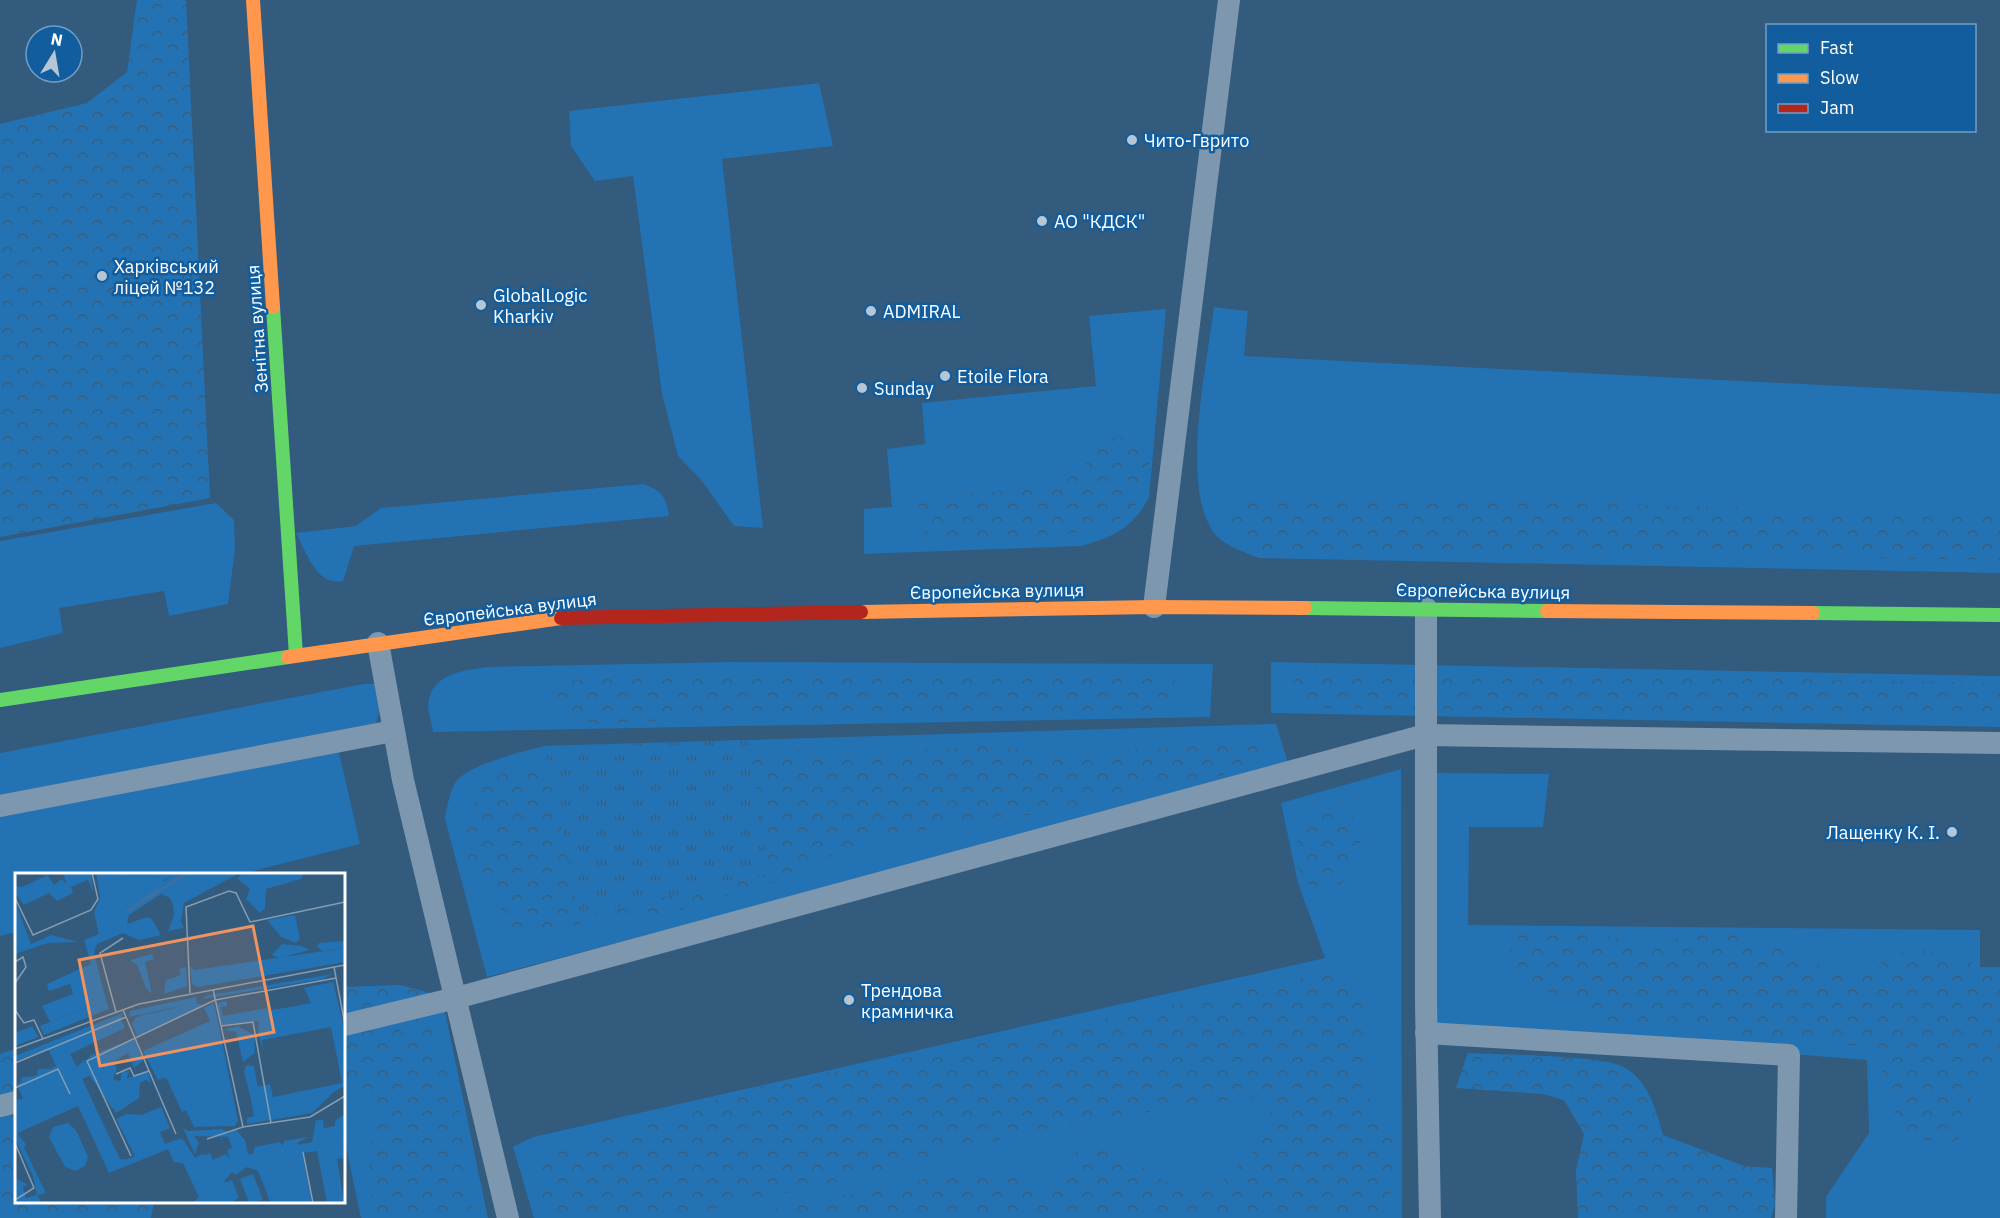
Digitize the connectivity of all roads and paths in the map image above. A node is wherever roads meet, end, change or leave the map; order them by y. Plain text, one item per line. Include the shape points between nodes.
1 (253, 0) edge
2 (1229, 0) edge
3 (1154, 607) junction
4 (1426, 608) junction
5 (2000, 615) edge
6 (378, 643) junction
7 (296, 655) junction
8 (0, 700) edge
9 (393, 731) junction
10 (1425, 735) junction
11 (2000, 743) edge
12 (0, 806) edge
13 (456, 998) junction
14 (345, 1025) edge
15 (1426, 1033) junction
16 (15, 1102) edge
17 (0, 1106) edge
18 (508, 1218) edge
19 (1430, 1218) edge
20 (1786, 1218) edge

1 - 7 main road, Зенітна вулиця
2 - 3 lane
3 - 4 main road, Європейська вулиця
3 - 6 main road, Європейська вулиця via 570,617
4 - 5 main road, Європейська вулиця
4 - 10 lane
6 - 7 main road, Європейська вулиця
6 - 9 lane
7 - 8 main road, Європейська вулиця
9 - 12 lane
9 - 13 lane
10 - 11 lane
10 - 13 lane
10 - 15 lane
13 - 14 lane
13 - 18 lane
15 - 19 lane
15 - 20 lane via 1789,1055
16 - 17 lane

